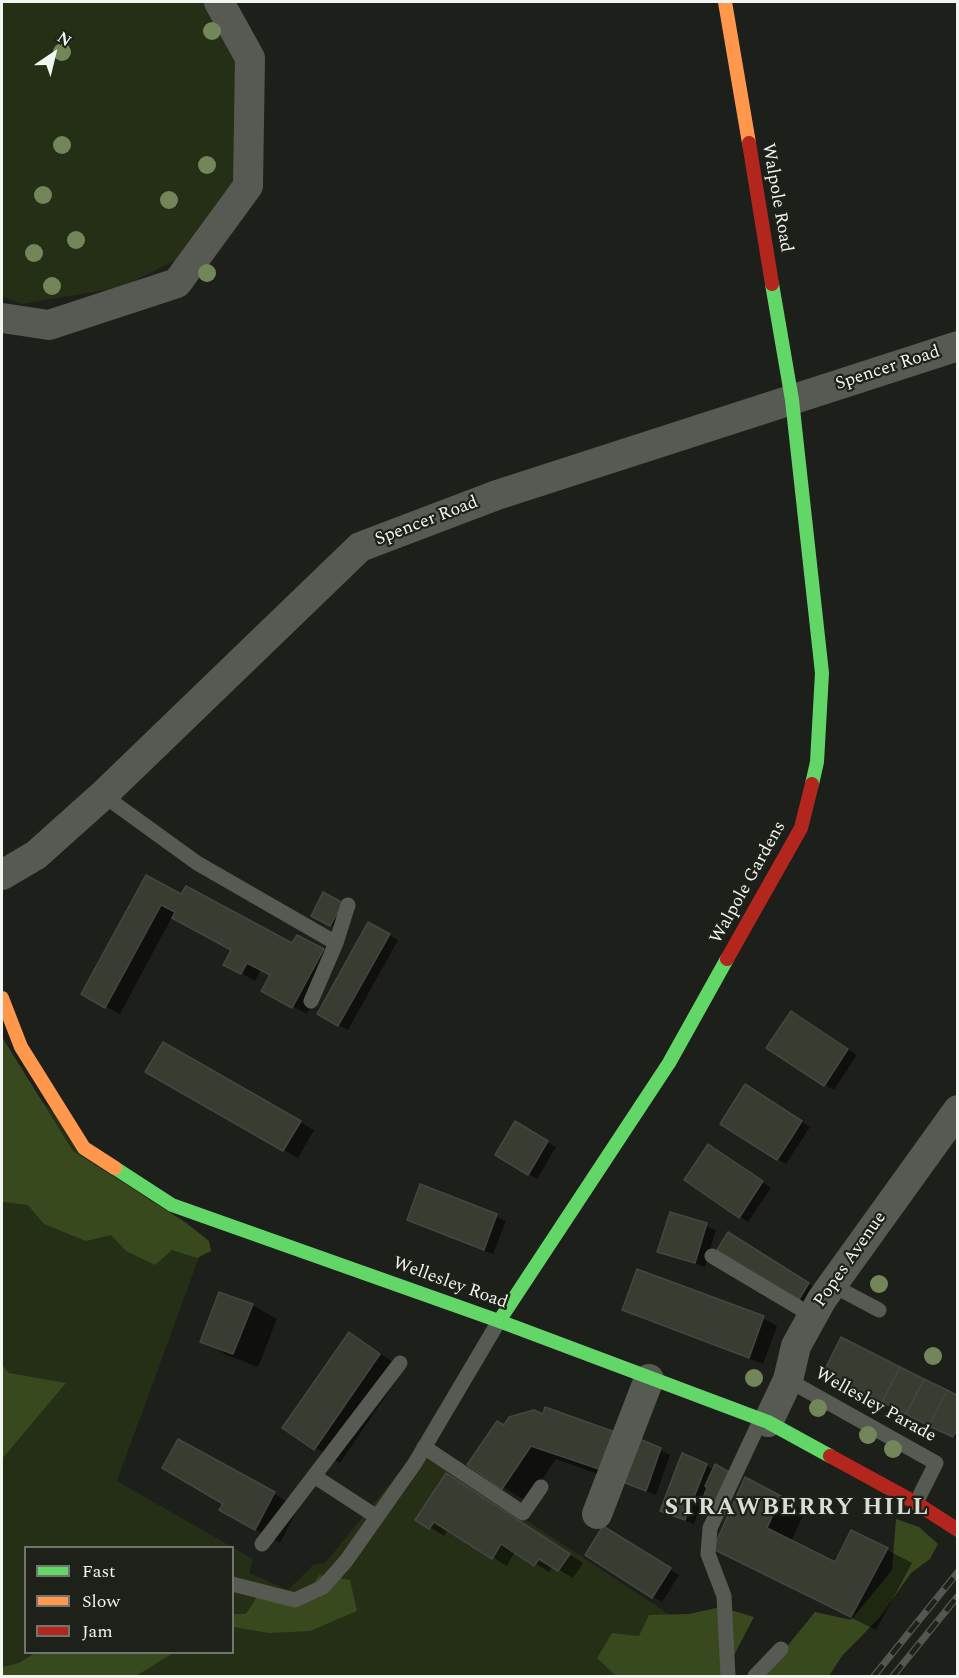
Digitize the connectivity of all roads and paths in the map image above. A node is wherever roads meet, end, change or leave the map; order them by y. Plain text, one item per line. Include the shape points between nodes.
1 (219, 2) edge
2 (725, 2) edge
3 (2, 318) edge
4 (957, 346) edge
5 (792, 400) junction
6 (103, 795) junction
7 (2, 875) edge
8 (348, 905) dead end
9 (336, 943) junction
10 (2, 998) edge
11 (311, 1001) dead end
12 (957, 1110) edge
13 (712, 1256) dead end
14 (832, 1286) junction
15 (879, 1310) dead end
16 (813, 1316) junction
17 (499, 1321) junction
18 (400, 1363) dead end
19 (649, 1379) junction
20 (788, 1380) junction
21 (764, 1421) junction
22 (424, 1447) junction
23 (314, 1476) junction
24 (541, 1487) dead end
25 (916, 1503) junction
26 (597, 1514) dead end
27 (377, 1517) junction
28 (957, 1530) edge
29 (262, 1544) dead end
30 (234, 1585) edge
31 (781, 1649) dead end
32 (728, 1677) edge
33 (755, 1677) edge

1 - 3 street via 250,58 248,186 177,283 50,325
2 - 5 street, Walpole Road
4 - 5 street, Spencer Road
5 - 6 street, Spencer Road via 497,495 360,547
5 - 17 street, Walpole Gardens via 822,673 817,762 801,828 669,1063
6 - 7 street, Spencer Road via 36,855
6 - 9 lane via 197,863
8 - 9 lane
9 - 11 lane
10 - 17 street, Wellesley Road via 21,1047 84,1148 93,1154 172,1205
12 - 14 street, Popes Avenue
13 - 16 lane
14 - 15 lane
14 - 16 street, Popes Avenue
16 - 20 street, Popes Avenue via 796,1346
17 - 19 street, Wellesley Road
17 - 22 lane
18 - 23 lane
19 - 21 street, Wellesley Road
19 - 26 street
20 - 21 street, Popes Avenue
20 - 25 lane, Wellesley Parade via 936,1463
21 - 25 street, Wellesley Road
21 - 32 lane via 710,1528 708,1554 724,1596
22 - 24 lane via 523,1513
22 - 27 lane
23 - 27 lane
23 - 29 lane
25 - 28 street, Wellesley Road
27 - 30 lane via 323,1587 295,1600
31 - 33 lane

